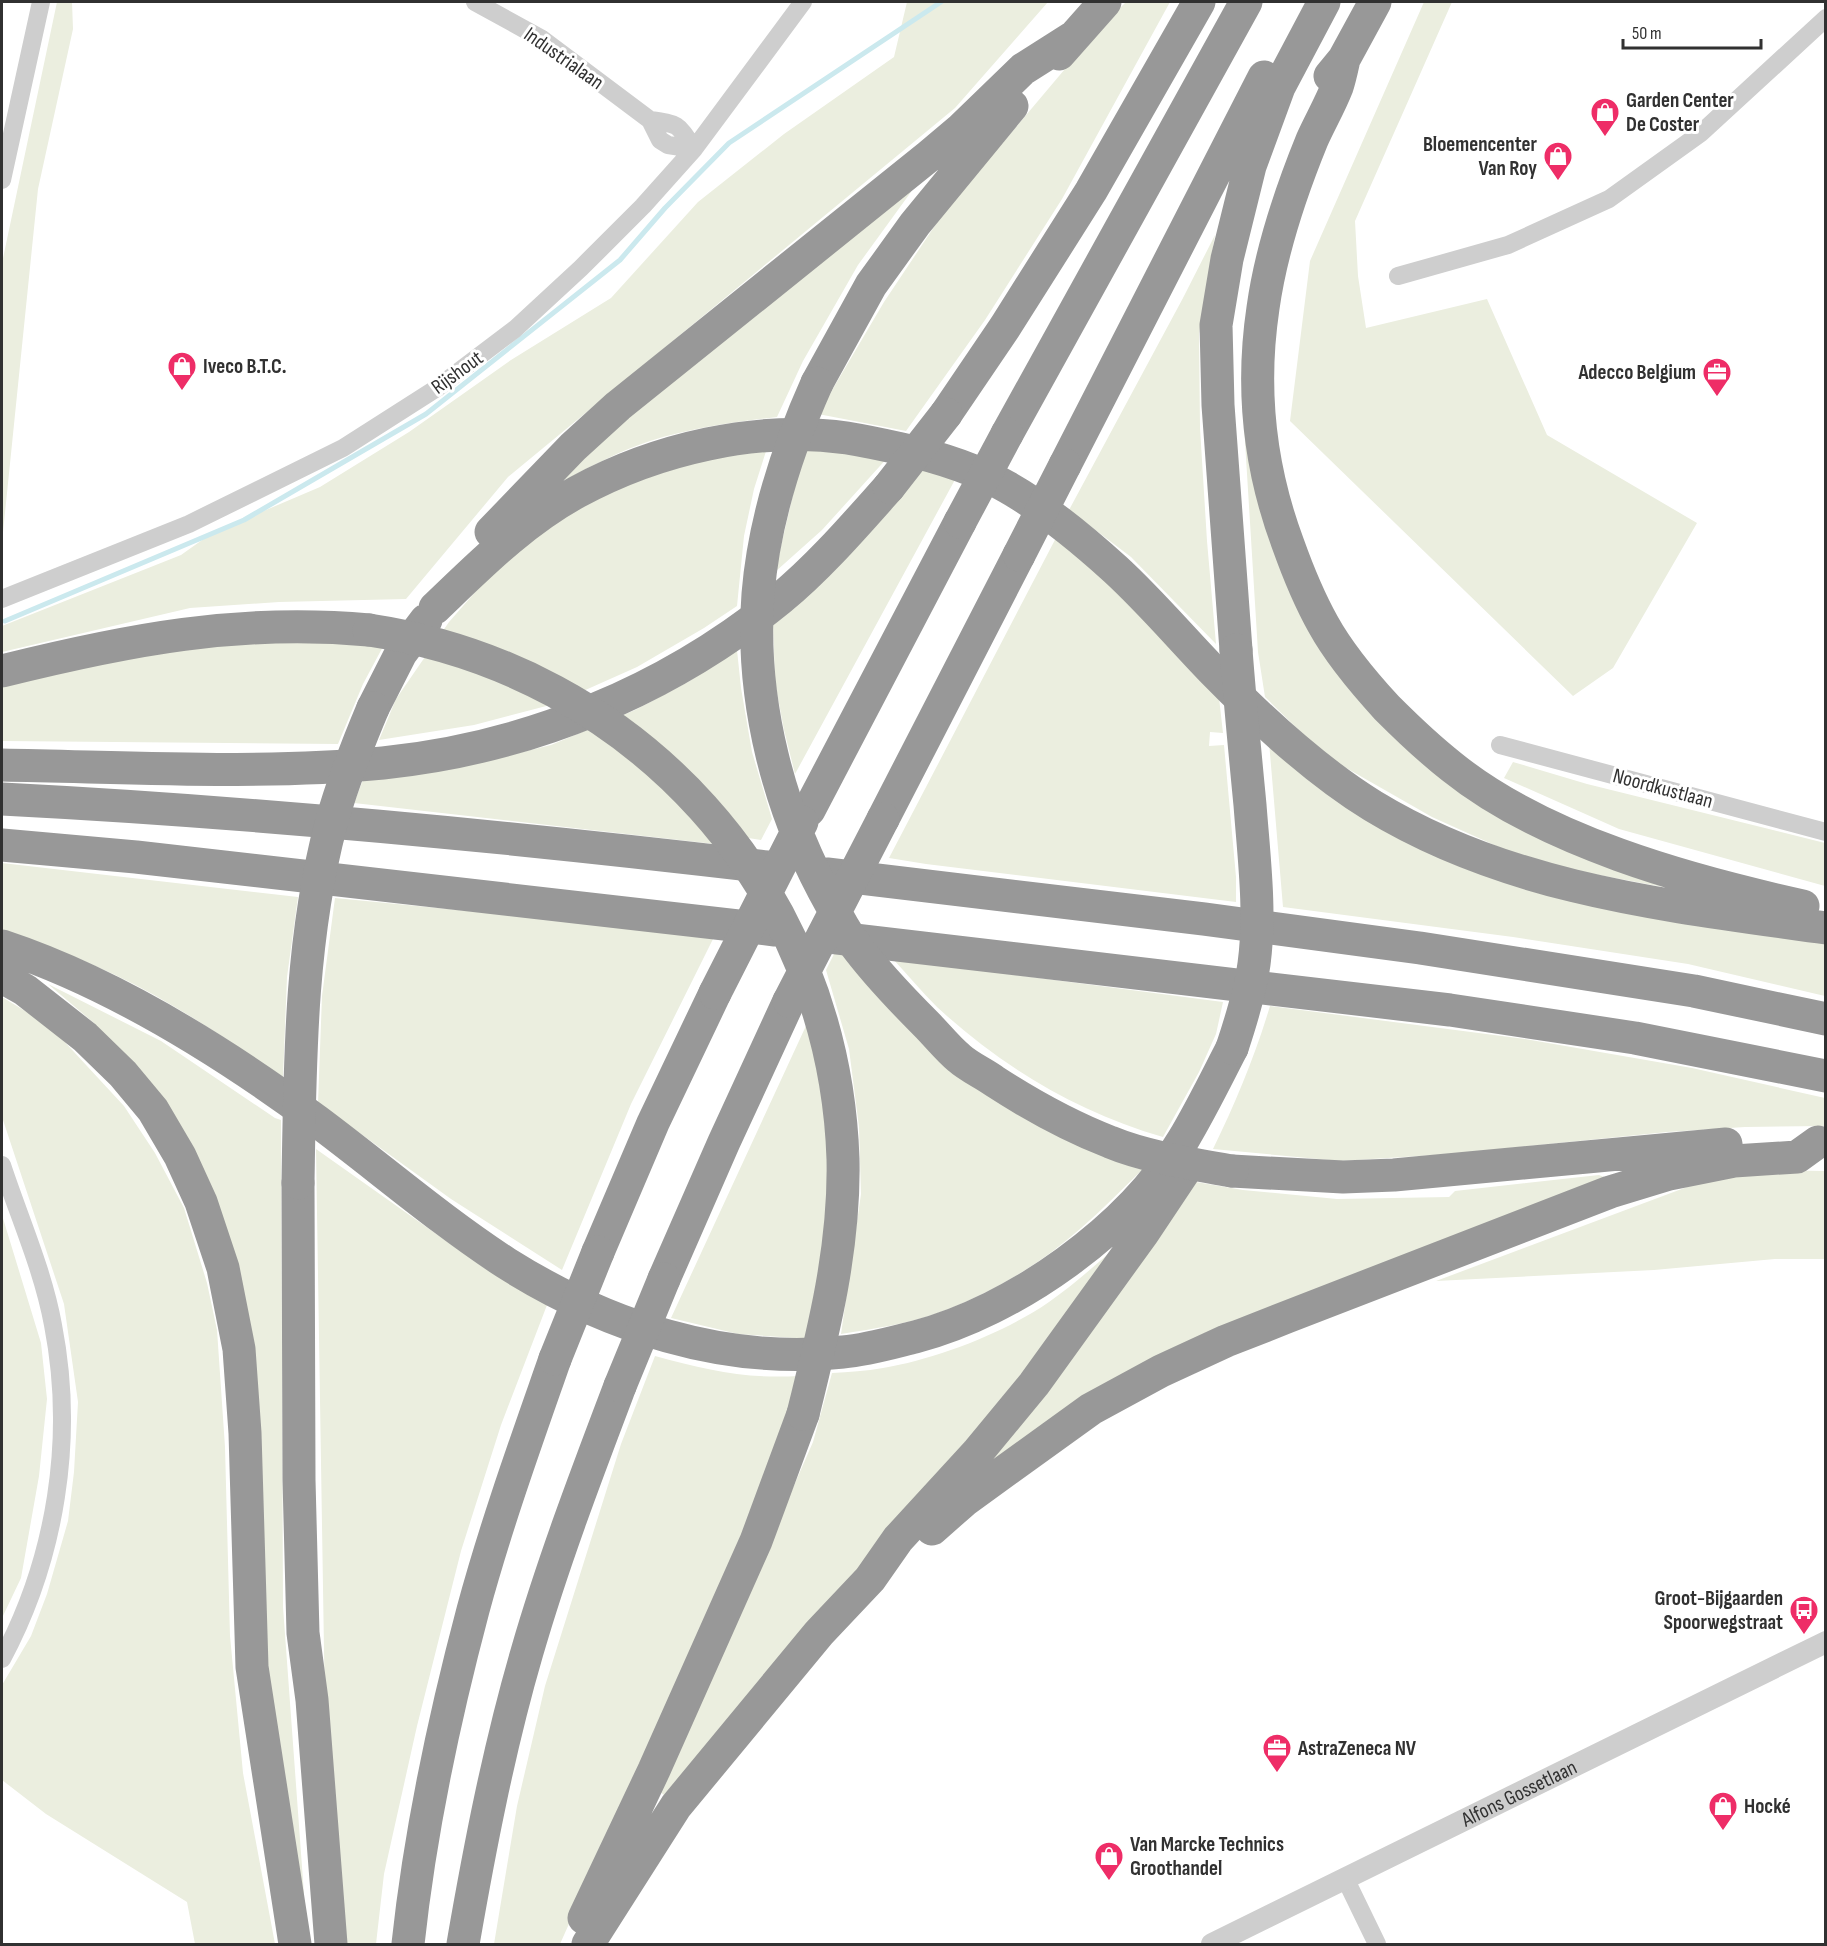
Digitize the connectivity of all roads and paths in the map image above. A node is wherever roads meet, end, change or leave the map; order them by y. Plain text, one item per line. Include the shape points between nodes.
1 (41, 2) edge
2 (475, 2) edge
3 (804, 2) edge
4 (1105, 2) edge
5 (1199, 2) edge
6 (1246, 2) edge
7 (1303, 2) edge
8 (1324, 2) edge
9 (1375, 2) edge
10 (1826, 18) edge
11 (1072, 39) junction
12 (1344, 59) junction
13 (694, 149) junction
14 (2, 180) edge
15 (1398, 276) dead end
16 (1218, 405) junction
17 (2, 599) edge
18 (435, 608) junction
19 (2, 671) edge
20 (1500, 745) dead end
21 (2, 765) edge
22 (2, 799) edge
23 (1826, 832) edge
24 (2, 844) edge
25 (1826, 911) edge
26 (1826, 928) edge
27 (2, 946) edge
28 (2, 977) edge
29 (1826, 1019) edge
30 (1232, 1048) junction
31 (1826, 1076) edge
32 (1822, 1142) edge
33 (2, 1165) edge
34 (870, 1579) junction
35 (1826, 1642) edge
36 (2, 1659) edge
37 (1345, 1878) junction
38 (295, 1944) edge
39 (331, 1944) edge
40 (408, 1944) edge
41 (463, 1944) edge
42 (572, 1944) edge
43 (588, 1944) edge
44 (1212, 1944) edge
45 (1377, 1944) edge

1 - 14 street
2 - 13 street, Industrialaan via 542,39 650,120 660,140
3 - 13 street, Rijshout
4 - 11 highway
5 - 21 highway, bridge via 1091,191 946,414 845,536 782,597 704,654 596,711 462,750 384,762 228,769
6 - 40 highway, bridge via 960,522 715,993 653,1123 555,1359 473,1609 425,1827
7 - 41 highway, bridge via 789,1001 664,1280 578,1497 527,1651 498,1761
8 - 16 highway via 1279,87 1250,166 1227,259 1216,325
9 - 12 highway
10 - 15 street via 1701,133 1609,199 1508,245
11 - 18 highway via 1023,69 929,156 618,406 479,544
11 - 32 highway, bridge via 992,129 871,285 817,383 783,469 766,534 758,595 758,663 767,729 778,779 806,858 851,940 889,988 960,1059 1060,1121 1113,1143 1179,1161 1232,1171 1343,1177 1458,1170 1722,1144
12 - 16 highway via 1321,86 1276,188 1236,318
12 - 25 highway via 1280,228 1263,308 1258,364 1264,465 1300,576 1324,627 1365,684 1411,732 1454,769 1493,795 1607,851 1723,886
13 - 17 street, Rijshout via 643,206 532,314 437,388 343,448 189,524
16 - 30 highway, bridge via 1256,910 1254,965
18 - 26 highway via 537,517 621,471 680,451 766,436 811,435 923,454 1004,485 1054,518 1116,570 1217,675 1323,772 1420,832 1505,867 1592,891
18 - 39 highway, bridge via 401,653 373,708 343,783 317,889 306,969 298,1183 299,1480 303,1633
19 - 42 highway, bridge via 134,641 267,627 369,630 410,636 480,657 555,691 632,741 667,770 702,805 736,848 793,942 822,1024 834,1077 843,1159 842,1217 826,1325 803,1414 756,1541
20 - 23 street, Noordkustlaan
22 - 29 highway via 142,806 409,829 1204,919 1694,991
24 - 31 highway via 378,884 1450,1010 1635,1038
27 - 30 highway via 97,985 182,1030 316,1121 505,1262 543,1284 650,1332 698,1344 781,1355 843,1352 930,1333 971,1318 1051,1273 1113,1225 1153,1181 1182,1142
28 - 38 highway via 86,1037 153,1110 201,1202 223,1268 239,1349 243,1402 252,1667
30 - 34 highway via 1220,1099 1196,1150 1143,1233 1034,1384 977,1454 898,1539
32 - 34 highway via 1797,1157 1734,1161 1669,1174 1610,1192 1226,1341 1091,1409 965,1500
33 - 36 street via 46,1295 53,1326 62,1425 48,1541 25,1612
34 - 43 highway via 819,1633 676,1806
35 - 37 street, Alfons Gossetlaan
37 - 44 street, Alfons Gossetlaan
37 - 45 street

